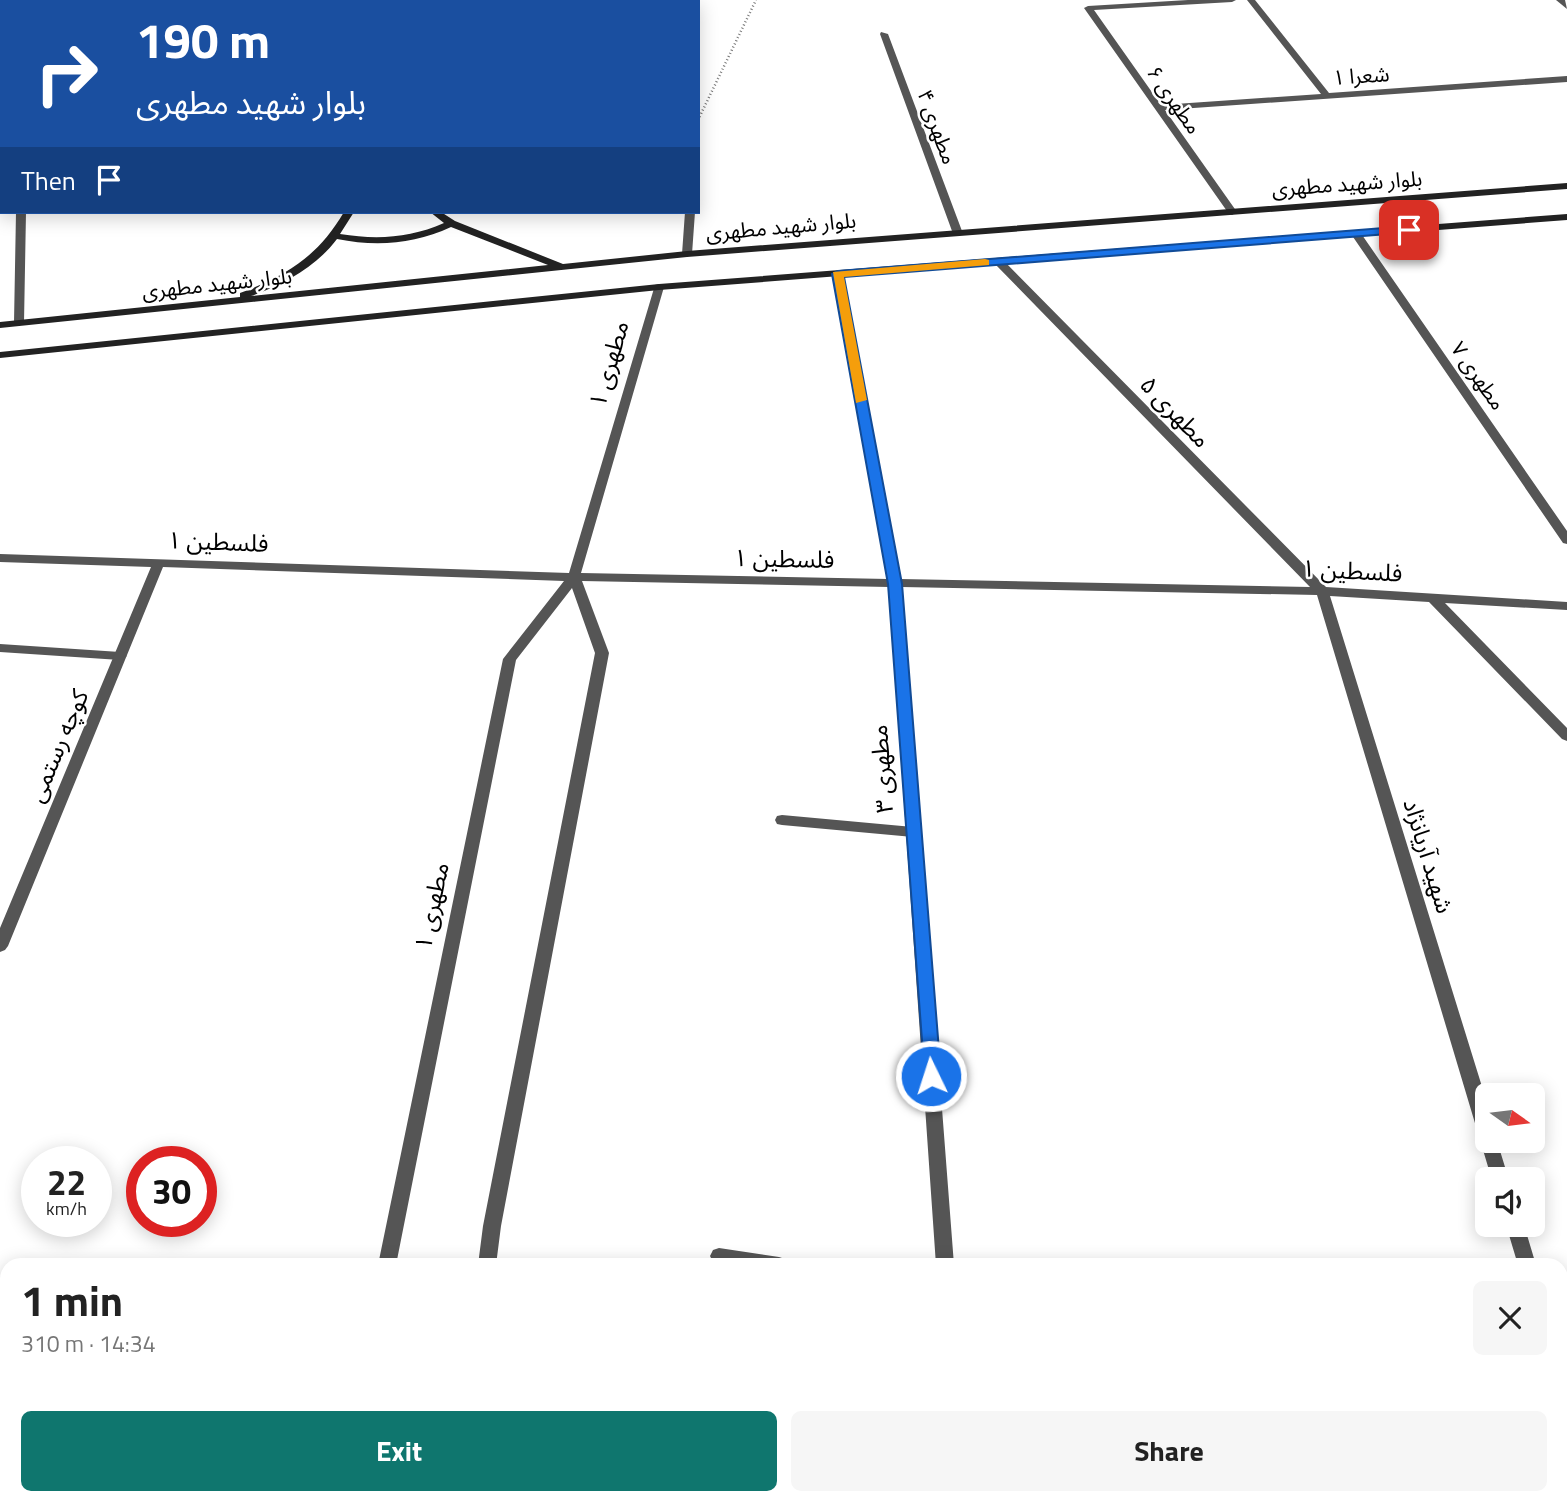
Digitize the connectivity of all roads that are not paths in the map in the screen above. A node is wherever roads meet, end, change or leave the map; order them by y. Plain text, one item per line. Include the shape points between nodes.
1 (1232, 0) edge
2 (1251, 0) edge
3 (1560, 0) edge
4 (1567, 7) edge
5 (884, 34) dead end
6 (1567, 79) edge
7 (1327, 96) junction
8 (1158, 108) junction
9 (1567, 186) edge
10 (1232, 212) junction
11 (20, 214) edge
12 (348, 214) edge
13 (438, 214) edge
14 (690, 214) edge
15 (1567, 217) edge
16 (451, 223) junction
17 (957, 231) junction
18 (1356, 234) junction
19 (337, 236) junction
20 (687, 254) junction
21 (999, 262) junction
22 (563, 268) junction
23 (838, 274) junction
24 (659, 287) junction
25 (221, 303) junction
26 (19, 324) junction
27 (0, 325) edge
28 (0, 355) edge
29 (1567, 540) edge
30 (0, 558) edge
31 (159, 563) junction
32 (574, 577) junction
33 (895, 584) junction
34 (1322, 591) junction
35 (1434, 599) junction
36 (1567, 606) edge
37 (0, 648) edge
38 (120, 656) junction
39 (1567, 736) edge
40 (782, 820) dead end
41 (913, 832) junction
42 (0, 946) edge
43 (1475, 1092) edge
44 (1519, 1237) edge
45 (719, 1256) dead end
46 (388, 1258) edge
47 (488, 1258) edge
48 (732, 1258) edge
49 (945, 1258) edge
50 (1525, 1258) edge

1 - 8 street, مطهری ۶ via 1088,8
2 - 7 street
3 - 4 street
5 - 17 street, مطهری ۴
6 - 7 street, شعرا ۱
7 - 8 street, شعرا ۱
8 - 10 street, مطهری ۶
9 - 10 main road, بلوار شهید مطهری
10 - 17 main road, بلوار شهید مطهری
11 - 26 street
12 - 19 main road
13 - 16 main road
14 - 20 street
15 - 18 main road, بلوار شهید مطهری
16 - 19 main road via 408,239 371,242
16 - 22 main road
17 - 20 main road, بلوار شهید مطهری
18 - 21 main road, بلوار شهید مطهری
18 - 29 street, مطهری ۷
19 - 25 main road via 312,262
20 - 22 main road, بلوار شهید مطهری
21 - 23 main road, بلوار شهید مطهری
21 - 34 street, مطهری ۵
22 - 25 main road, بلوار شهید مطهری
23 - 24 main road, بلوار شهید مطهری
23 - 33 street, مطهری ۳
24 - 28 main road, بلوار شهید مطهری
24 - 32 street, مطهری ۱
25 - 26 main road, بلوار شهید مطهری
26 - 27 main road, بلوار شهید مطهری
30 - 31 street, فلسطین ۱
31 - 32 street, فلسطین ۱
31 - 38 street, کوچه رستمی
32 - 33 street, فلسطین ۱
32 - 46 street, مطهری ۱ via 510,659
32 - 47 street via 602,653
33 - 34 street, فلسطین ۱
33 - 41 street, مطهری ۳
34 - 35 street, فلسطین ۱
34 - 43 street, شهید آریانژاد
35 - 36 street, فلسطین ۱
35 - 39 street
37 - 38 street
38 - 42 street, کوچه رستمی
40 - 41 street
41 - 49 street, مطهری ۳
44 - 50 street
45 - 48 street

